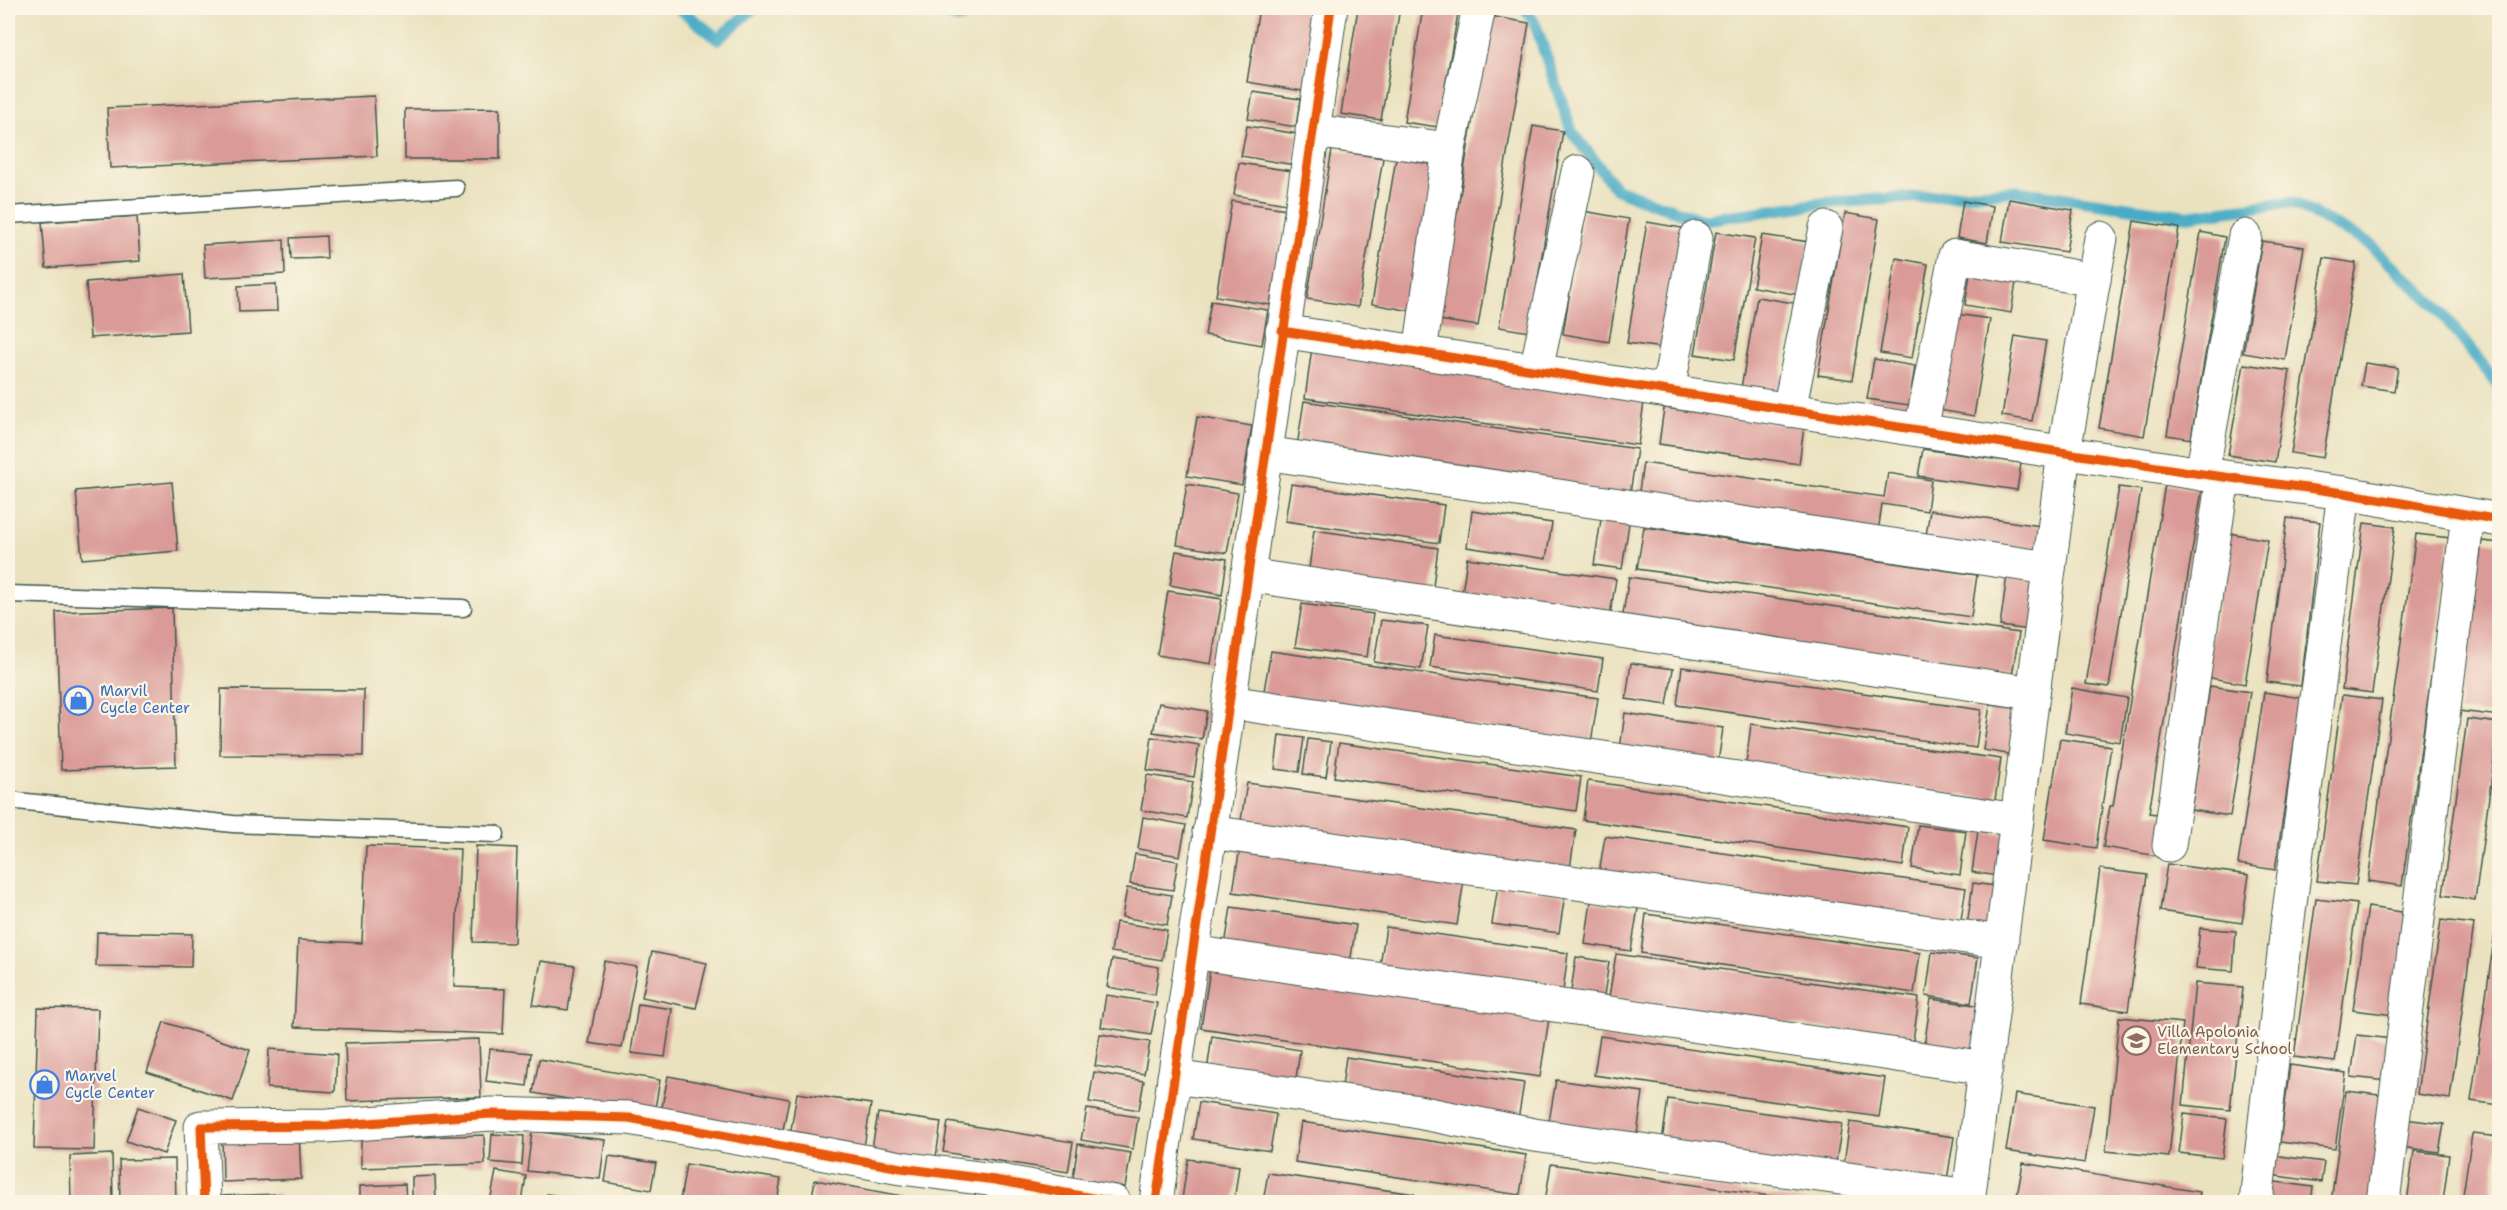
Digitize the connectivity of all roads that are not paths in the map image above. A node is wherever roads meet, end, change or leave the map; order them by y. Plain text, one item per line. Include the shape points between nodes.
1 (1330, 8) edge
2 (1479, 8) edge
3 (1312, 131) junction
4 (1449, 149) junction
5 (1578, 172) dead end
6 (456, 189) dead end
7 (8, 215) edge
8 (1826, 228) dead end
9 (2245, 236) dead end
10 (1696, 238) dead end
11 (2101, 238) dead end
12 (2094, 280) junction
13 (1282, 331) junction
14 (1420, 352) junction
15 (1536, 370) junction
16 (1668, 391) junction
17 (1789, 410) junction
18 (1922, 430) junction
19 (2064, 452) junction
20 (1264, 453) junction
21 (2212, 475) junction
22 (2344, 494) junction
23 (2468, 515) junction
24 (2499, 520) edge
25 (2049, 568) junction
26 (1247, 575) junction
27 (8, 594) edge
28 (463, 608) dead end
29 (2033, 693) junction
30 (1229, 702) junction
31 (8, 801) edge
32 (2017, 820) junction
33 (1209, 832) junction
34 (496, 834) dead end
35 (2169, 845) dead end
36 (2002, 942) junction
37 (1192, 952) junction
38 (1986, 1068) junction
39 (1174, 1077) junction
40 (993, 1191) edge
41 (1969, 1199) edge
42 (204, 1203) edge
43 (1114, 1203) edge
44 (1156, 1203) edge
45 (2256, 1203) edge
46 (2383, 1203) edge

1 - 3 street
2 - 4 street
3 - 4 street
3 - 13 street
4 - 14 street
5 - 15 street
6 - 7 lane
8 - 17 street
9 - 21 street
10 - 16 street
11 - 12 street
12 - 18 street via 1955,256
12 - 19 street
13 - 14 street
13 - 20 street
14 - 15 street
15 - 16 street
16 - 17 street
17 - 18 street
18 - 19 street
19 - 21 street
19 - 25 street
20 - 25 street
20 - 26 street
21 - 22 street
21 - 35 street
22 - 23 street
22 - 45 street via 2287,927
23 - 24 street
23 - 46 street
25 - 29 street
26 - 29 street
26 - 30 street
27 - 28 lane
29 - 32 street
30 - 32 street
30 - 33 street
31 - 34 lane via 233,824
32 - 36 street
33 - 36 street
33 - 37 street
36 - 38 street
37 - 38 street
37 - 39 street
38 - 41 street
39 - 41 street
39 - 44 street
40 - 42 street via 901,1168 629,1118 491,1114 327,1126 201,1127
40 - 43 street

